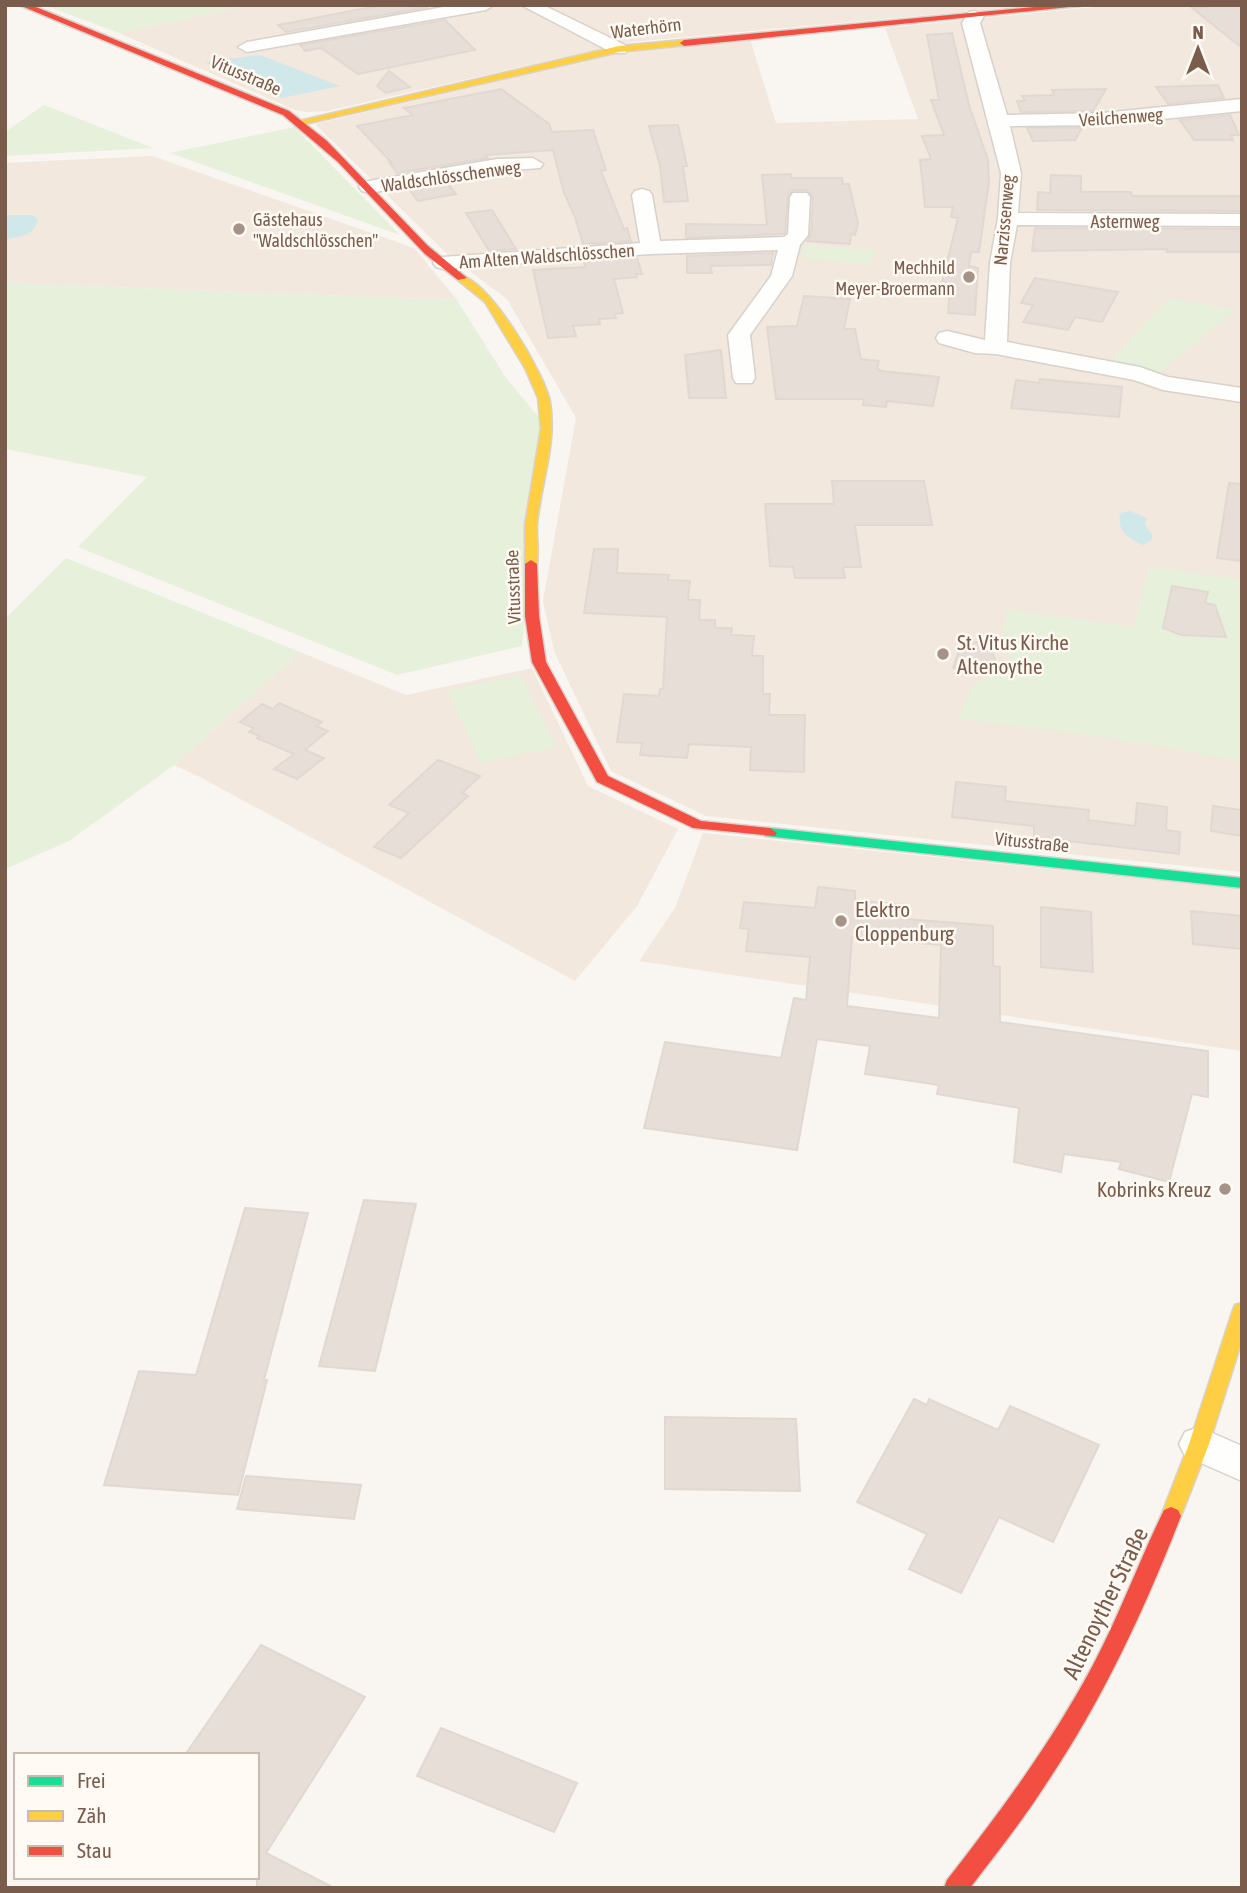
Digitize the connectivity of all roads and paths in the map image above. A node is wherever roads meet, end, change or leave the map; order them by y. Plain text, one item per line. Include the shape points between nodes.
1 (23, 5) edge
2 (486, 5) edge
3 (529, 5) edge
4 (1085, 5) edge
5 (975, 16) junction
6 (339, 31) junction
7 (358, 46) dead end
8 (247, 47) dead end
9 (619, 49) junction
10 (1242, 106) edge
11 (999, 121) junction
12 (300, 122) junction
13 (533, 164) dead end
14 (369, 187) junction
15 (642, 195) dead end
16 (800, 197) dead end
17 (1008, 218) junction
18 (1242, 220) edge
19 (790, 243) junction
20 (651, 248) junction
21 (443, 263) junction
22 (947, 338) dead end
23 (996, 347) junction
24 (744, 378) dead end
25 (1242, 395) edge
26 (1242, 883) edge
27 (1242, 1310) edge
28 (1199, 1444) junction
29 (1242, 1464) edge
30 (955, 1888) edge

1 - 12 street, Vitusstraße
2 - 6 street
3 - 9 street
4 - 5 street, Waterhörn
5 - 9 street, Waterhörn
5 - 11 street, Narzissenweg via 971,23
6 - 7 street
6 - 8 street
9 - 12 street, Waterhörn
10 - 11 street, Veilchenweg via 1114,119
11 - 17 street, Narzissenweg via 1011,173
12 - 14 street, Vitusstraße
13 - 14 street, Waldschlösschenweg via 497,165
14 - 21 street, Vitusstraße
15 - 20 street, Am Alten Waldschlösschen
16 - 19 street via 798,235
17 - 18 street, Asternweg
17 - 23 street, Narzissenweg via 1000,263
19 - 20 street, Am Alten Waldschlösschen
19 - 24 street via 782,276 739,335
20 - 21 street, Am Alten Waldschlösschen
21 - 26 street, Vitusstraße via 489,300 544,398 547,428 531,525 531,616 539,662 601,779 698,825
22 - 23 street
23 - 25 street
27 - 28 street, Altenoyther Straße
28 - 29 street
28 - 30 street, Altenoyther Straße via 1147,1579 1108,1657 1050,1760

